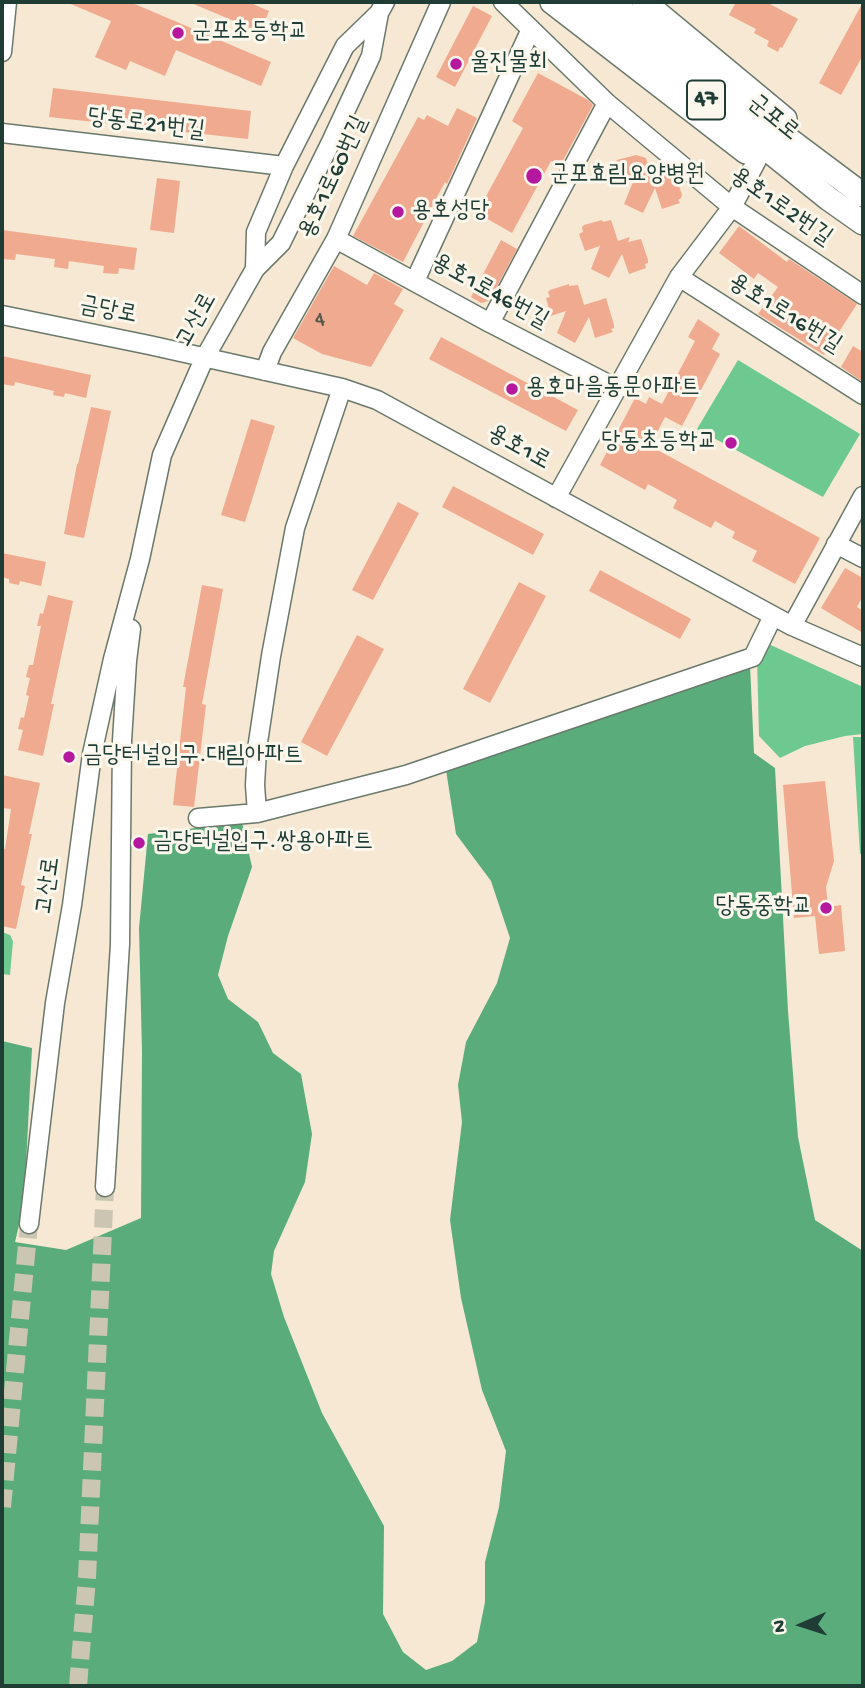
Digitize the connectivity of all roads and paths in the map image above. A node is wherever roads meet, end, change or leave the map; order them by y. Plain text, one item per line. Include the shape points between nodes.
1 (7, 2) edge
2 (441, 2) edge
3 (503, 2) edge
4 (552, 2) edge
5 (584, 2) edge
6 (611, 2) edge
7 (644, 2) edge
8 (382, 7) edge
9 (531, 29) junction
10 (2, 52) edge
11 (607, 103) junction
12 (2, 134) edge
13 (757, 160) junction
14 (816, 160) junction
15 (284, 166) junction
16 (863, 195) edge
17 (829, 199) junction
18 (732, 207) junction
19 (863, 223) edge
20 (336, 239) junction
21 (255, 269) junction
22 (679, 277) junction
23 (415, 281) junction
24 (863, 295) edge
25 (2, 315) edge
26 (490, 323) junction
27 (204, 359) junction
28 (265, 371) junction
29 (342, 388) junction
30 (618, 389) junction
31 (863, 394) edge
32 (863, 496) edge
33 (556, 498) junction
34 (836, 544) junction
35 (863, 558) edge
36 (141, 559) junction
37 (773, 616) junction
38 (792, 626) junction
39 (863, 657) edge
40 (257, 813) junction
41 (198, 818) dead end
42 (104, 1187) tunnel mouth
43 (29, 1224) tunnel mouth

1 - 10 street
2 - 20 street, 용호1로60번길
3 - 9 street, 용호1로2번길
4 - 13 main road
5 - 17 main road, 군포로 / 47
6 - 14 main road, 군포로 / 47
7 - 14 main road, 47 via 797,129
8 - 15 street, 고산로 via 345,46
8 - 21 street, 고산로 via 371,56 330,144 281,243
9 - 11 street, 용호1로2번길
9 - 23 street
11 - 18 street, 용호1로2번길
11 - 26 street
12 - 15 street, 당동로21번길
13 - 17 main road
13 - 18 street
14 - 16 main road, 군포로 / 47
15 - 21 street, 고산로 via 256,232
17 - 19 main road, 군포로 / 47
18 - 22 street
18 - 24 street, 용호1로2번길
20 - 23 street, 용호1로46번길
20 - 28 street, 용호1로60번길
21 - 27 street, 고산로
22 - 30 street
22 - 31 street, 용호1로16번길
23 - 26 street, 용호1로46번길
25 - 27 street, 금당로
26 - 30 street, 용호1로46번길
27 - 28 street, 용호1로
27 - 36 street, 고산로 via 162,456
28 - 29 street, 용호1로
29 - 33 street, 용호1로 via 377,400
29 - 40 street via 295,528 257,749
30 - 33 street
32 - 34 street
33 - 37 street, 용호1로
34 - 35 street
34 - 38 street
36 - 42 street, 고산로 via 125,688 120,944
36 - 43 street, 고산로 via 92,754 55,1003
37 - 38 street, 용호1로
37 - 40 street via 753,657 406,775
38 - 39 street, 용호1로
40 - 41 street

